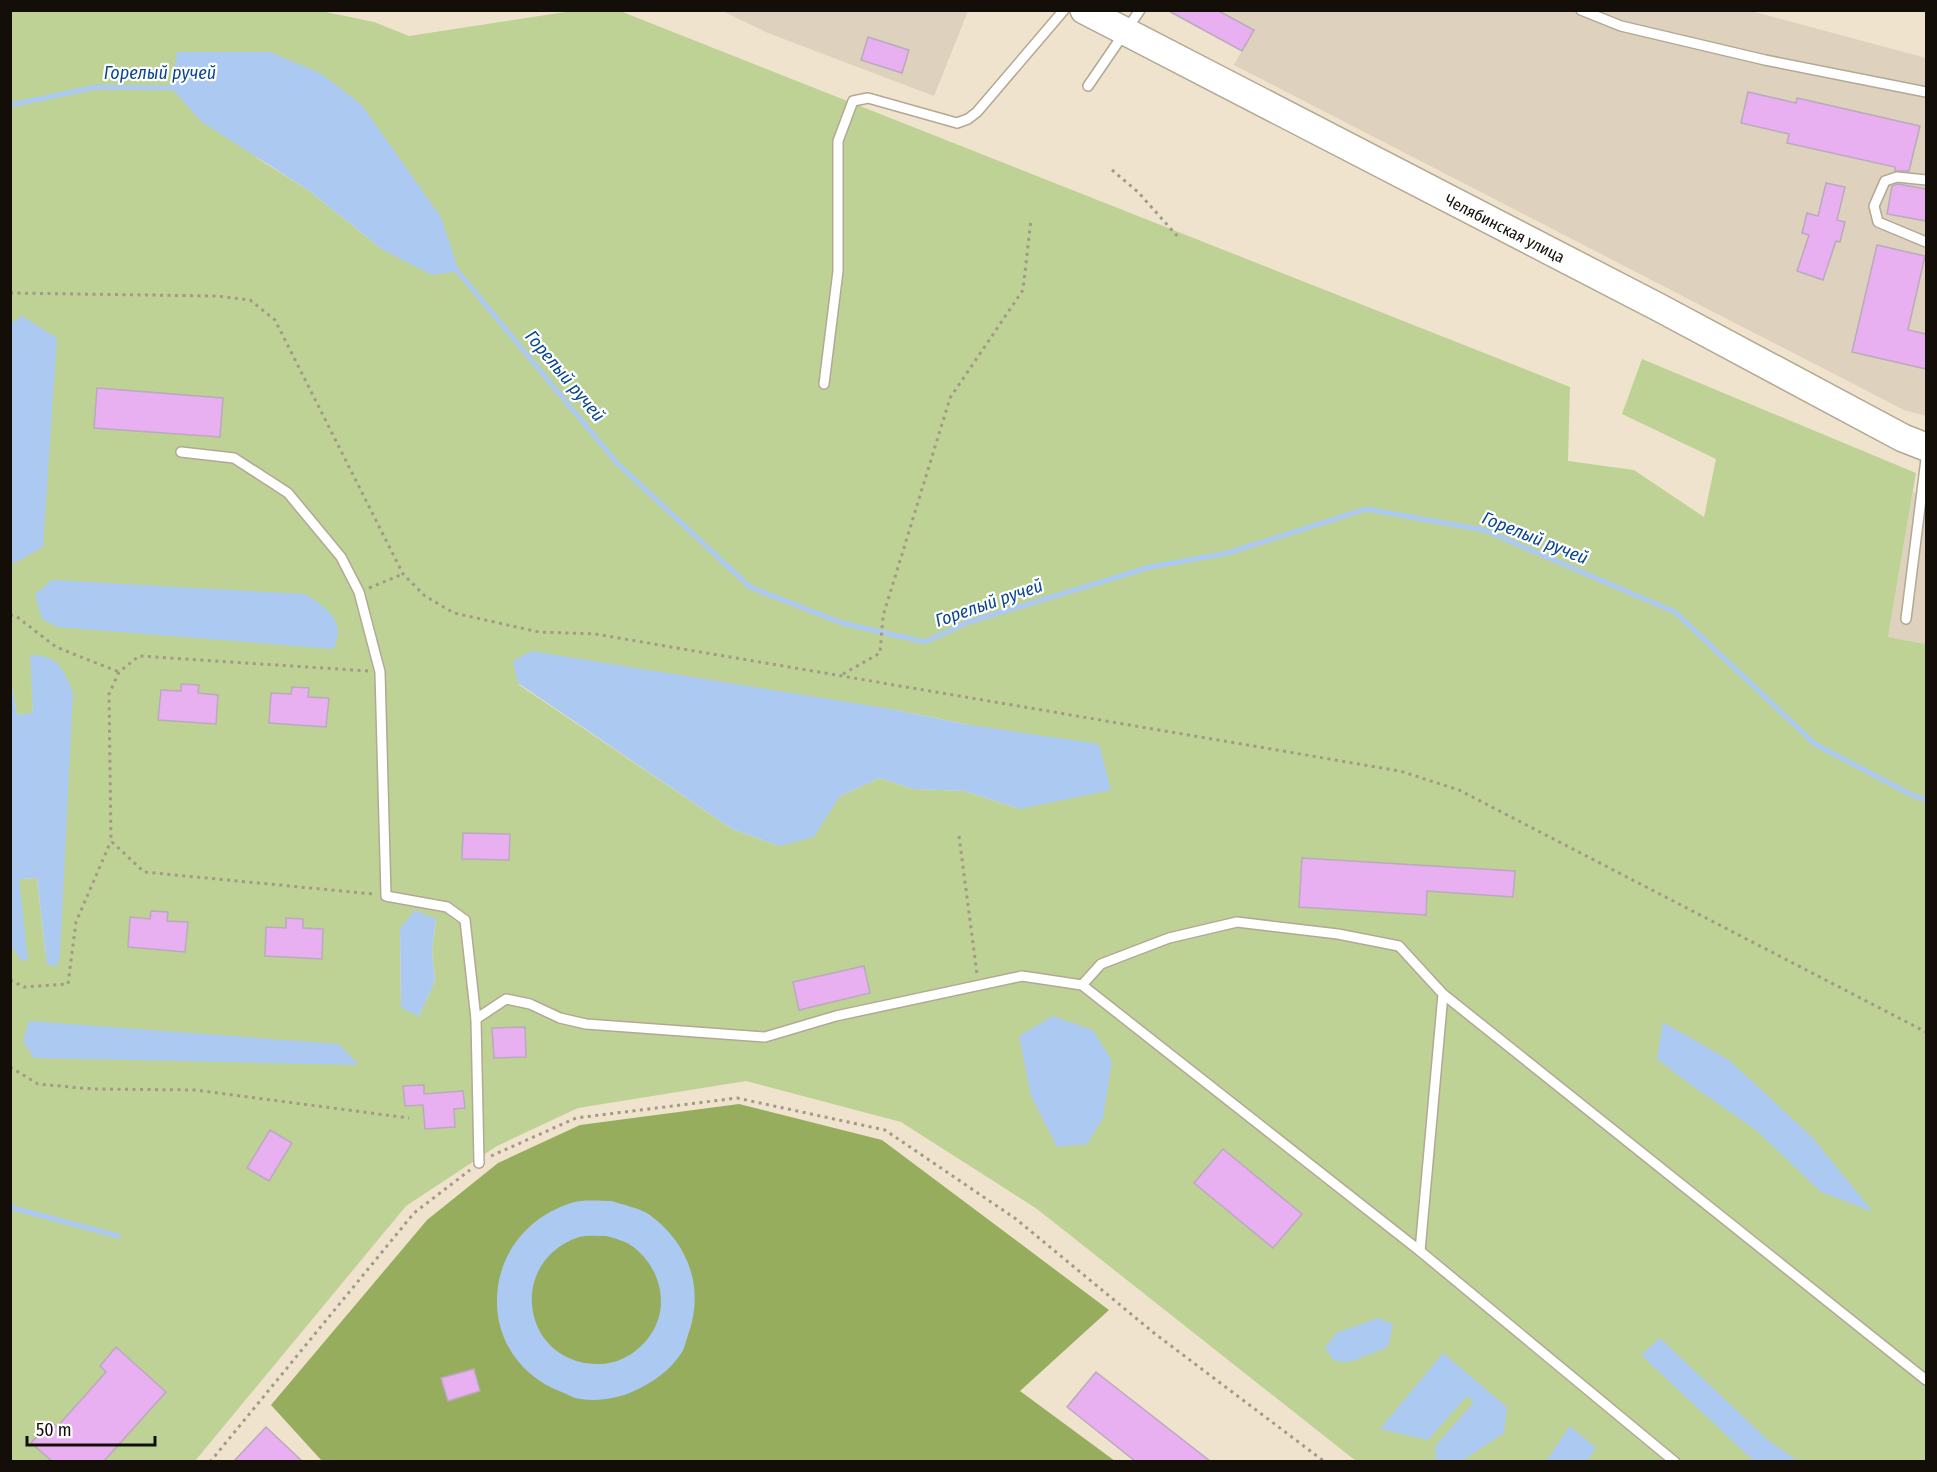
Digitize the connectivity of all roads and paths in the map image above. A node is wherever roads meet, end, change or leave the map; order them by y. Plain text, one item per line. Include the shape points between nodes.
1 (1064, 10) edge
2 (1084, 10) edge
3 (1140, 10) edge
4 (1581, 10) edge
5 (1124, 32) junction
6 (1088, 86) dead end
7 (1926, 92) edge
8 (1112, 170) dead end
9 (1926, 180) edge
10 (1031, 219) dead end
11 (1179, 238) dead end
12 (1926, 242) edge
13 (10, 293) edge
14 (824, 384) dead end
15 (1926, 447) edge
16 (181, 452) dead end
17 (1926, 459) edge
18 (403, 574) junction
19 (359, 592) junction
20 (10, 615) edge
21 (1906, 619) dead end
22 (119, 672) junction
23 (380, 672) junction
24 (841, 675) junction
25 (959, 836) dead end
26 (111, 841) junction
27 (386, 896) junction
28 (10, 980) edge
29 (978, 985) junction
30 (1082, 985) junction
31 (1443, 994) junction
32 (476, 1019) junction
33 (1926, 1032) edge
34 (10, 1067) edge
35 (409, 1118) dead end
36 (479, 1163) junction
37 (1420, 1251) junction
38 (1926, 1380) edge
39 (210, 1461) edge
40 (1325, 1461) edge
41 (1675, 1461) edge

1 - 14 lane via 968,119 957,123 868,98 853,101 838,141 838,271
2 - 5 street, Челябинская улица
3 - 5 lane
4 - 7 lane via 1621,26
5 - 6 lane
5 - 15 street, Челябинская улица
8 - 11 path via 1138,192
9 - 12 lane via 1897,177 1885,181 1874,206 1878,222
10 - 24 path via 1023,290 950,398 883,616 880,653
13 - 18 path via 216,296 250,300 275,320
16 - 19 lane via 234,458 288,493 341,557
17 - 21 lane
18 - 19 path
18 - 24 path via 425,596 454,613 539,632 595,634
19 - 23 lane
20 - 22 path via 56,647
22 - 23 path via 139,656
22 - 26 path via 109,694
23 - 27 lane
24 - 33 path via 1400,771 1459,790
25 - 29 path
26 - 27 path via 144,872
26 - 28 path via 76,922 68,984 24,987
27 - 32 lane via 447,907 465,920
29 - 30 lane via 1022,976
29 - 32 lane via 836,1016 765,1037 586,1024 506,999
30 - 31 lane via 1101,964 1169,938 1237,922 1399,946
30 - 37 lane
31 - 37 lane
31 - 38 lane
32 - 36 lane
34 - 35 path via 38,1084 195,1090
36 - 39 path via 414,1213
36 - 40 path via 576,1118 737,1098 885,1130 1016,1219 1154,1333
37 - 41 lane

